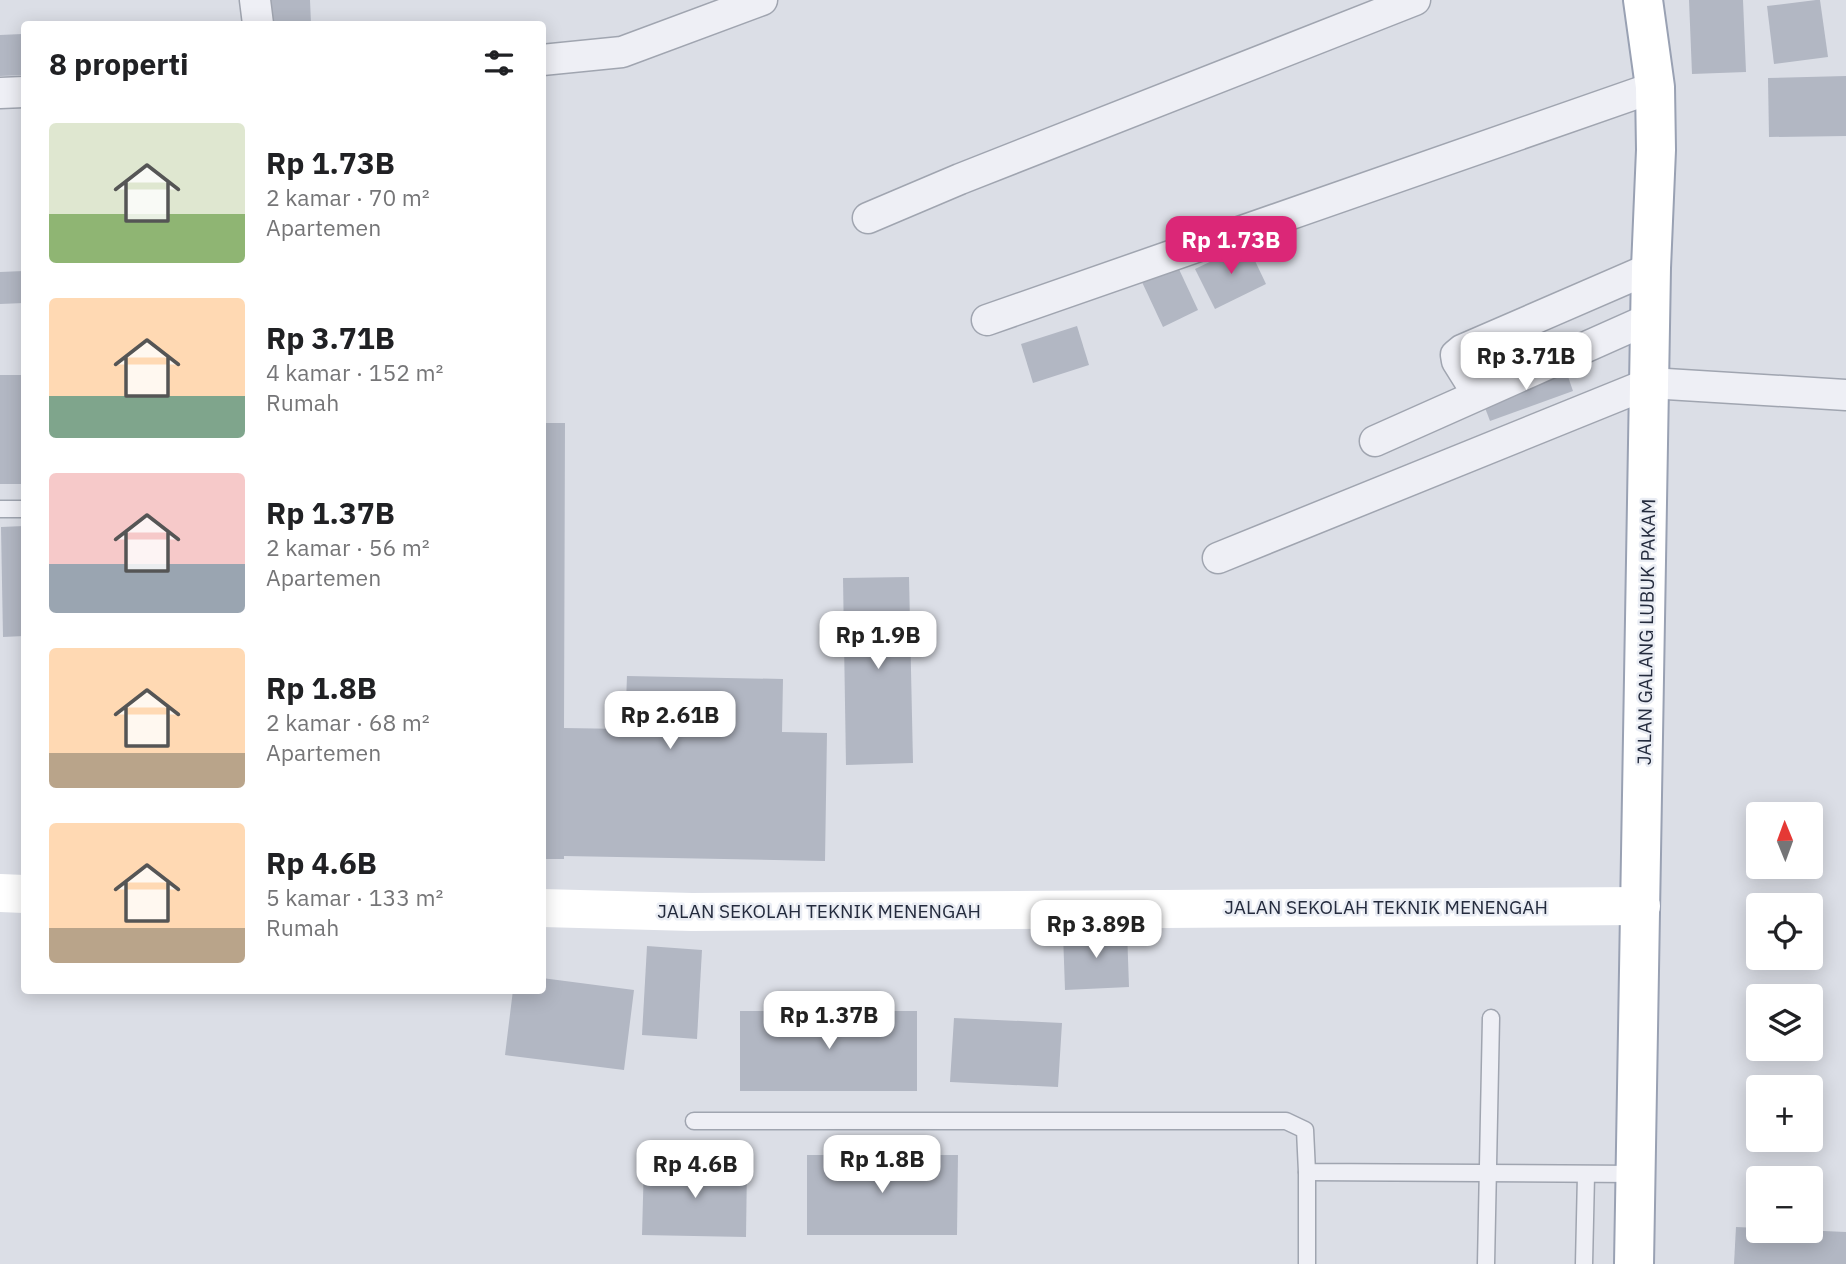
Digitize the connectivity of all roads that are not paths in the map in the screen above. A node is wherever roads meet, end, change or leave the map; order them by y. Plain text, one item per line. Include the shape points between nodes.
1 (256, 0) edge
2 (762, 0) edge
3 (1415, 0) edge
4 (1643, 0) edge
5 (258, 21) edge
6 (546, 60) edge
7 (1655, 87) junction
8 (21, 92) edge
9 (0, 93) edge
10 (868, 218) dead end
11 (1651, 268) junction
12 (1651, 318) junction
13 (987, 320) dead end
14 (1650, 383) junction
15 (1477, 393) junction
16 (1846, 395) edge
17 (1375, 441) dead end
18 (0, 509) edge
19 (21, 509) edge
20 (1218, 558) dead end
21 (0, 893) edge
22 (21, 894) edge
23 (1641, 906) junction
24 (546, 908) edge
25 (1491, 1018) dead end
26 (694, 1121) dead end
27 (1307, 1172) junction
28 (1488, 1173) junction
29 (1636, 1174) junction
30 (1586, 1175) junction
31 (1307, 1264) edge
32 (1486, 1264) edge
33 (1584, 1264) edge
34 (1634, 1264) edge

1 - 5 street
2 - 6 street via 622,52
3 - 10 street
4 - 7 main road, JALAN GALANG LUBUK PAKAM
7 - 11 main road, JALAN GALANG LUBUK PAKAM
7 - 13 street
8 - 9 street
11 - 12 main road, JALAN GALANG LUBUK PAKAM
11 - 15 street via 1462,350 1457,361
12 - 14 main road, JALAN GALANG LUBUK PAKAM
12 - 15 street
14 - 16 street
14 - 20 street
14 - 23 main road, JALAN GALANG LUBUK PAKAM
15 - 17 street
18 - 19 lane
21 - 22 main road
23 - 24 main road, JALAN SEKOLAH TEKNIK MENENGAH via 692,912
23 - 29 main road, JALAN GALANG LUBUK PAKAM
25 - 28 lane
26 - 27 lane via 1286,1121 1305,1130
27 - 28 lane
27 - 31 lane
28 - 30 lane
28 - 32 lane
29 - 30 lane
29 - 34 main road, JALAN GALANG LUBUK PAKAM
30 - 33 lane

